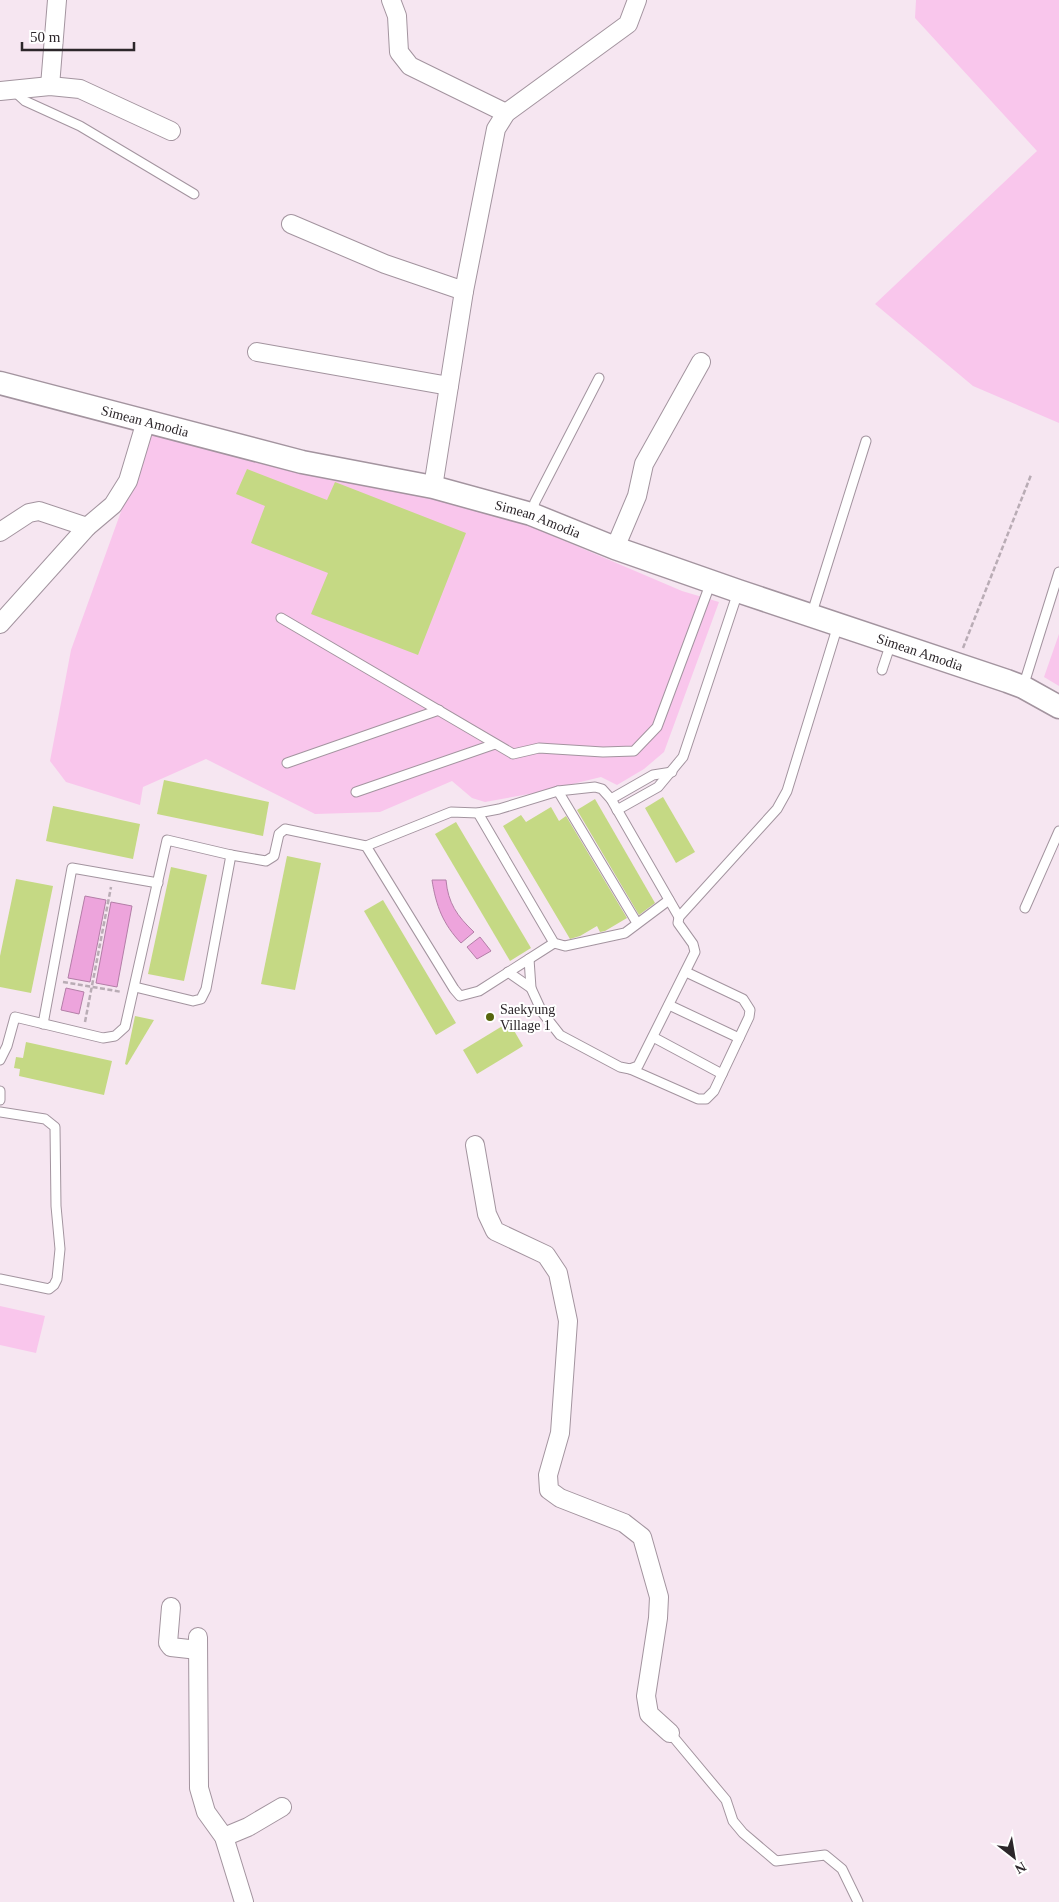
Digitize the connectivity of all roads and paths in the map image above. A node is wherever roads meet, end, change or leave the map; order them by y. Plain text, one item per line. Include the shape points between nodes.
1 (57, 0) edge
2 (392, 0) edge
3 (637, 0) edge
4 (50, 86) junction
5 (6, 90) edge
6 (506, 113) junction
7 (171, 131) dead end
8 (194, 194) dead end
9 (291, 224) dead end
10 (464, 291) junction
11 (257, 352) dead end
12 (701, 362) dead end
13 (599, 378) dead end
14 (0, 383) edge
15 (449, 386) junction
16 (146, 421) junction
17 (866, 441) dead end
18 (1031, 475) dead end
19 (433, 486) junction
20 (531, 514) junction
21 (87, 527) junction
22 (0, 532) edge
23 (615, 548) junction
24 (1059, 572) edge
25 (711, 582) junction
26 (738, 591) junction
27 (811, 616) junction
28 (282, 618) dead end
29 (0, 624) edge
30 (838, 625) junction
31 (892, 643) junction
32 (957, 663) junction
33 (882, 670) dead end
34 (1023, 687) junction
35 (1059, 707) edge
36 (439, 710) junction
37 (495, 744) junction
38 (287, 763) dead end
39 (672, 772) junction
40 (558, 791) junction
41 (356, 792) dead end
42 (611, 799) junction
43 (618, 810) junction
44 (478, 813) junction
45 (1059, 831) edge
46 (366, 846) junction
47 (231, 855) junction
48 (113, 875) junction
49 (158, 883) junction
50 (669, 900) junction
51 (1026, 908) dead end
52 (679, 917) junction
53 (636, 923) junction
54 (554, 943) junction
55 (530, 959) junction
56 (508, 972) junction
57 (686, 972) junction
58 (51, 980) junction
59 (92, 987) junction
60 (531, 988) junction
61 (134, 990) junction
62 (670, 1005) junction
63 (43, 1024) junction
64 (82, 1033) junction
65 (653, 1037) junction
66 (739, 1038) junction
67 (0, 1060) edge
68 (630, 1069) junction
69 (722, 1074) junction
70 (0, 1091) edge
71 (0, 1100) edge
72 (0, 1112) edge
73 (475, 1145) dead end
74 (0, 1279) edge
75 (171, 1607) dead end
76 (670, 1733) joint
77 (282, 1807) dead end
78 (224, 1837) junction
79 (244, 1902) edge
80 (858, 1902) edge

1 - 4 street
2 - 6 street via 397,16 400,52 410,66
3 - 6 street via 628,24
4 - 5 street
4 - 7 street via 80,89
5 - 8 lane via 80,126
6 - 10 street via 496,129
9 - 10 street via 386,264
10 - 15 street
11 - 15 street
12 - 23 street via 644,464 637,496
13 - 20 lane
14 - 16 street, Simean Amodia
15 - 19 street
16 - 19 street, Simean Amodia via 302,462
16 - 21 street via 128,481 113,505
17 - 27 lane
18 - 32 path
19 - 20 street, Simean Amodia
20 - 23 street, Simean Amodia
21 - 22 street via 39,511 29,513
21 - 29 street
23 - 25 street, Simean Amodia
24 - 34 lane
25 - 26 street, Simean Amodia
25 - 37 lane via 657,727 634,751 539,748 513,754
26 - 27 street, Simean Amodia
26 - 39 lane via 683,757
27 - 30 street, Simean Amodia
28 - 36 lane
30 - 31 street, Simean Amodia
30 - 52 lane via 787,791 777,809
31 - 32 street, Simean Amodia
31 - 33 lane
32 - 34 street, Simean Amodia
34 - 35 street, Simean Amodia
36 - 37 lane
36 - 38 lane
37 - 41 lane
39 - 42 lane via 653,775
39 - 43 lane via 658,787
40 - 42 lane via 595,787 602,789
40 - 44 lane
40 - 53 lane
42 - 43 lane
43 - 50 lane
44 - 46 lane via 451,812
44 - 54 lane
45 - 51 lane
46 - 47 lane via 285,829 279,834 274,856 266,861
46 - 56 lane via 460,996 479,991
47 - 49 lane via 167,840
47 - 61 lane via 206,989 201,999
48 - 49 lane
48 - 58 lane via 72,868
48 - 59 path
49 - 61 lane
50 - 52 lane
50 - 53 lane
52 - 57 lane via 678,923 695,952
53 - 54 lane via 625,933 585,943 565,946
54 - 55 lane
55 - 56 lane
55 - 60 lane
56 - 60 lane
57 - 62 lane
57 - 66 lane via 743,999 749,1017
58 - 59 path
58 - 63 lane
59 - 61 path
59 - 64 path
60 - 68 lane via 542,1012 560,1035 620,1067
61 - 64 lane via 125,1027 115,1036 103,1038
62 - 65 lane
62 - 66 lane
63 - 64 lane
63 - 67 lane via 15,1017
65 - 68 lane via 638,1066
65 - 69 lane
66 - 69 lane
68 - 69 lane via 698,1099 706,1099 714,1091
70 - 71 lane
72 - 74 lane via 45,1119 55,1126 60,1249 57,1279 49,1289
73 - 76 street via 487,1214 495,1231 546,1255 558,1273 568,1321 560,1433 548,1475 549,1490 560,1498 624,1523 642,1537 659,1597 646,1696 649,1714
75 - 78 street via 168,1643 171,1647 198,1644 199,1788 206,1812
76 - 80 lane via 726,1800 733,1821 743,1833 776,1861 825,1854 842,1869
77 - 78 street
78 - 79 street

